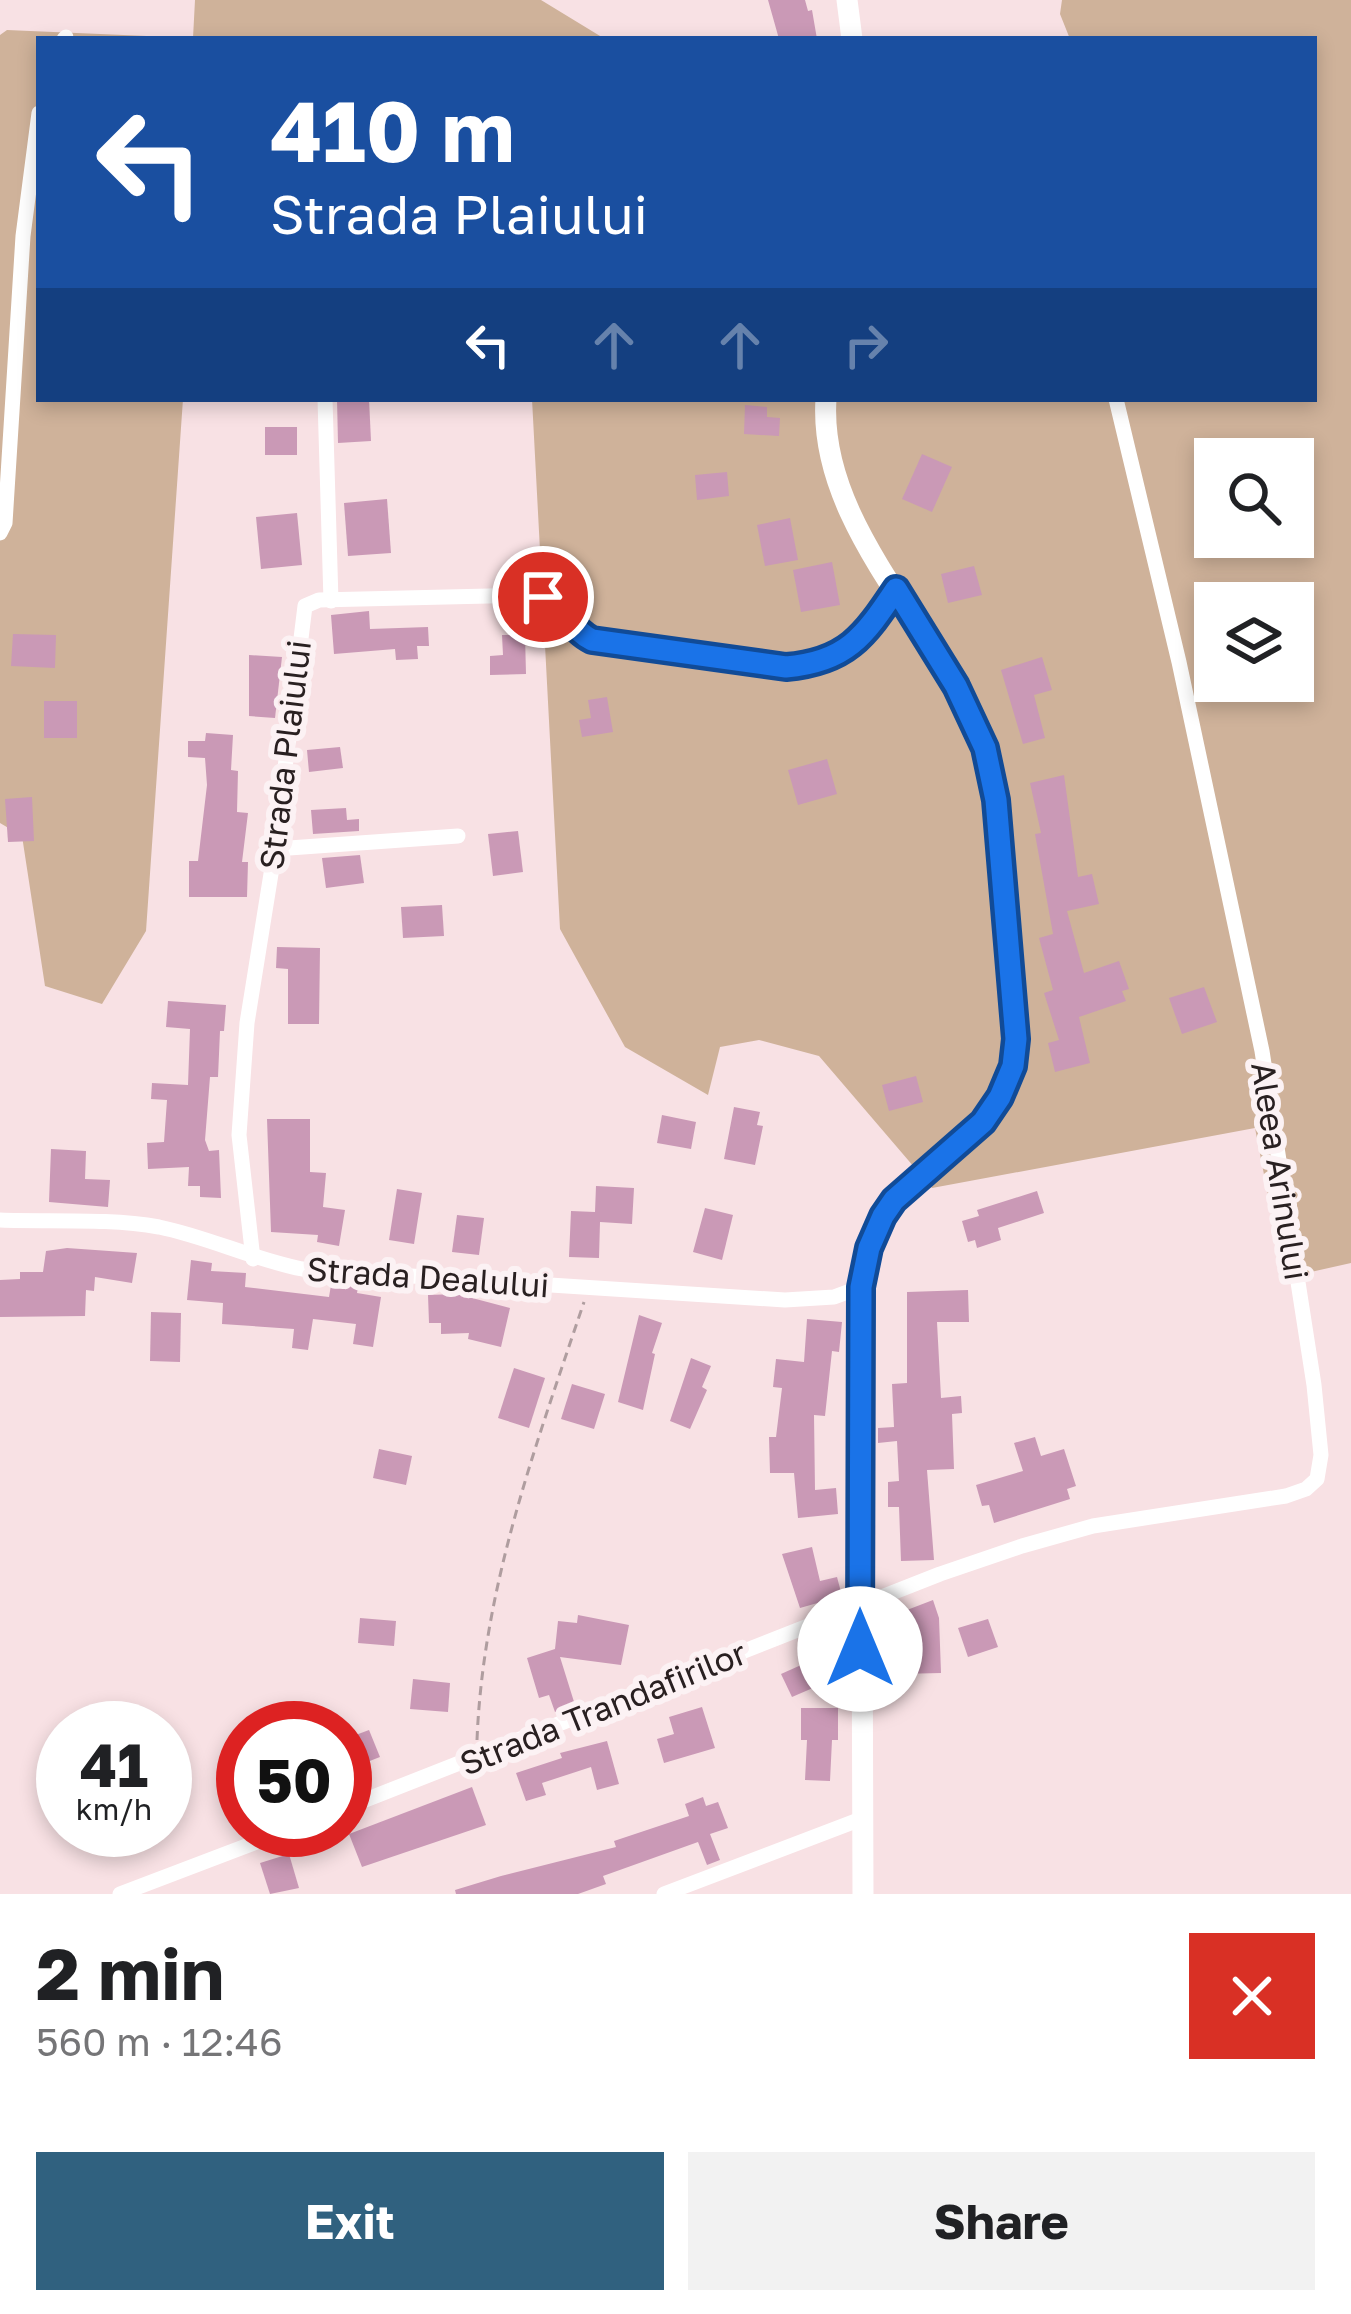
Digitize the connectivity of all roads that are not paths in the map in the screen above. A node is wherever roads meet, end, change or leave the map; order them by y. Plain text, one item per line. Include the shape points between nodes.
1 (847, 0) edge
2 (852, 36) edge
3 (36, 135) edge
4 (325, 402) edge
5 (826, 402) edge
6 (1117, 402) edge
7 (0, 533) edge
8 (896, 589) junction
9 (332, 601) junction
10 (458, 836) dead end
11 (275, 849) junction
12 (0, 1220) edge
13 (253, 1259) junction
14 (861, 1287) junction
15 (860, 1606) junction
16 (372, 1798) edge
17 (862, 1819) junction
18 (217, 1857) edge
19 (120, 1894) edge
20 (664, 1894) edge
21 (863, 1894) edge

1 - 2 main road
3 - 7 street
4 - 9 street
5 - 8 main road via 838,489
6 - 15 street, Aleea Arinului via 1262,1051 1314,1385 1317,1479 1286,1496 1093,1526
8 - 9 street, Strada Plaiului via 843,653 786,667 592,640 553,602 526,595
8 - 14 main road via 985,748 1016,1039 1013,1066 983,1122 883,1216
9 - 11 street, Strada Plaiului via 312,602 302,613
10 - 11 street
11 - 13 street, Strada Plaiului via 247,1023 239,1135
12 - 13 street, Strada Dealului via 153,1226
13 - 14 street, Strada Dealului via 800,1300
14 - 15 main road
15 - 16 street, Strada Trandafirilor
15 - 17 main road
17 - 20 street
17 - 21 main road
18 - 19 street

